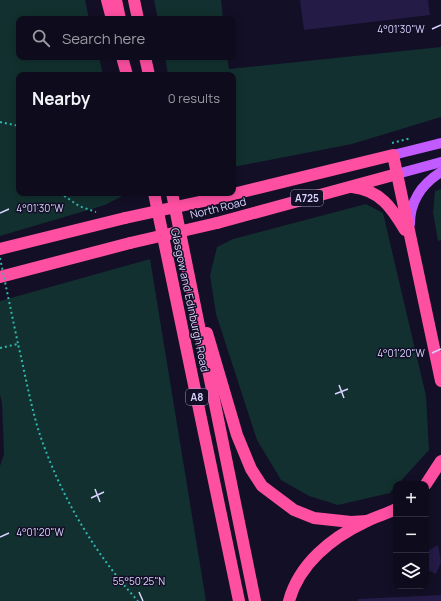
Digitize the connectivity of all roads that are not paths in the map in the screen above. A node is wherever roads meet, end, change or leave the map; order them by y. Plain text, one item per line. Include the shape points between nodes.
1 (107, 0) edge
2 (116, 0) edge
3 (134, 0) edge
4 (111, 16) edge
5 (119, 16) edge
6 (137, 16) edge
7 (123, 60) edge
8 (128, 60) edge
9 (146, 60) edge
10 (126, 72) edge
11 (130, 72) edge
12 (148, 72) edge
13 (441, 143) edge
14 (393, 155) junction
15 (441, 162) edge
16 (441, 172) edge
17 (397, 174) junction
18 (347, 187) junction
19 (236, 194) edge
20 (155, 196) edge
21 (173, 196) edge
22 (229, 196) edge
23 (410, 240) junction
24 (0, 249) edge
25 (183, 252) junction
26 (17, 271) junction
27 (0, 276) edge
28 (0, 282) edge
29 (441, 381) edge
30 (441, 461) edge
31 (428, 481) edge
32 (393, 510) edge
33 (367, 521) junction
34 (239, 601) edge
35 (255, 601) edge
36 (289, 601) edge

1 - 4 highway
2 - 5 highway
3 - 6 highway
7 - 10 highway
8 - 11 highway
9 - 12 highway
13 - 14 main road, North Road / A725
14 - 17 highway
14 - 19 highway, North Road / A725, bridge
15 - 17 main road, North Road / A725
16 - 23 main road via 425,184 416,196 411,212
17 - 18 highway, North Road / A725
17 - 23 highway
18 - 23 highway via 364,189 384,200 394,211
18 - 26 highway, North Road / A725, bridge via 217,223
20 - 34 highway, Glasgow and Edinburgh Road / A8
21 - 25 highway, Glasgow and Edinburgh Road / A8
22 - 24 highway, North Road / A725, bridge via 125,218
23 - 29 highway
25 - 33 highway, A8 via 237,435 262,486 294,510 314,518
25 - 35 highway, Glasgow and Edinburgh Road / A8
26 - 27 highway, North Road / A725
26 - 28 main road
30 - 31 highway
32 - 33 highway, A8
33 - 36 highway, A8 via 322,549 306,566 296,582

